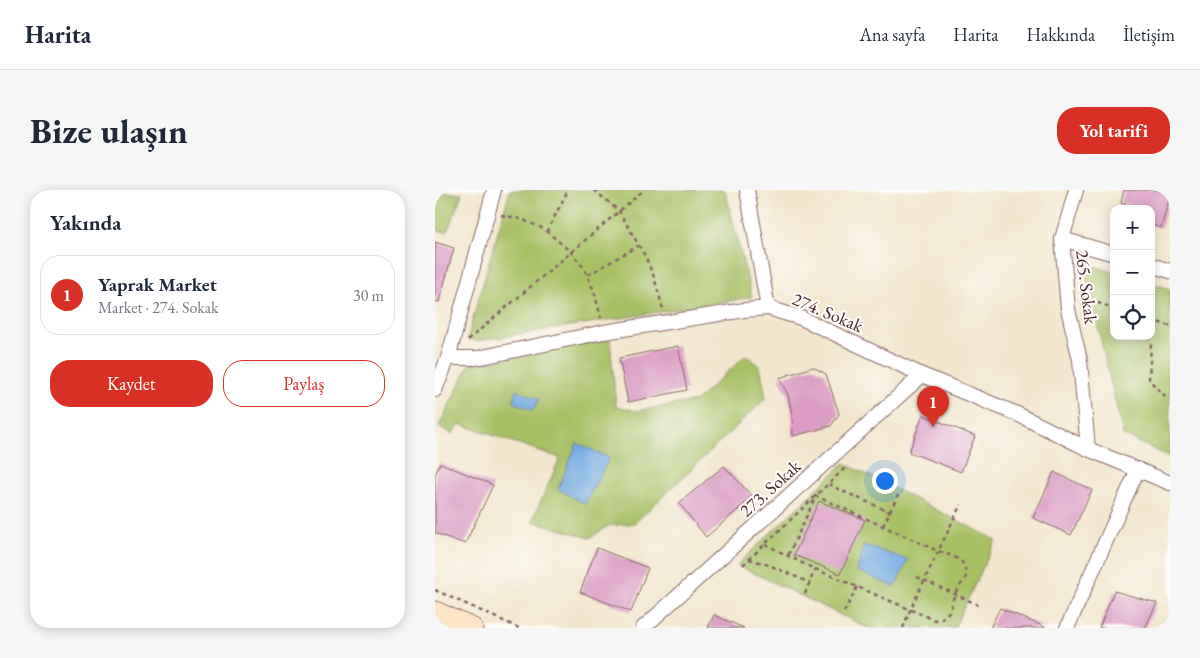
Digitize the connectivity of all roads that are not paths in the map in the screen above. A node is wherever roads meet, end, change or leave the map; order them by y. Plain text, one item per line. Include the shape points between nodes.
1 (494, 190) edge
2 (747, 190) edge
3 (1076, 190) edge
4 (1061, 239) junction
5 (1110, 253) edge
6 (1155, 266) edge
7 (1170, 271) edge
8 (768, 308) junction
9 (448, 358) junction
10 (922, 375) junction
11 (435, 390) edge
12 (1088, 449) junction
13 (1138, 469) junction
14 (1170, 483) edge
15 (435, 611) edge
16 (473, 628) edge
17 (643, 628) edge
18 (1067, 628) edge

1 - 9 street
2 - 8 street
3 - 4 street, 265. Sokak
4 - 5 street
4 - 12 street, 265. Sokak via 1068,309 1080,360
6 - 7 street
8 - 9 street, 274. Sokak via 604,332 477,358
8 - 10 street, 274. Sokak via 801,318
9 - 11 street
10 - 12 street, 274. Sokak via 1017,414
10 - 17 street, 273. Sokak
12 - 13 street, 274. Sokak
13 - 14 street, 274. Sokak
13 - 18 street
15 - 16 main road

